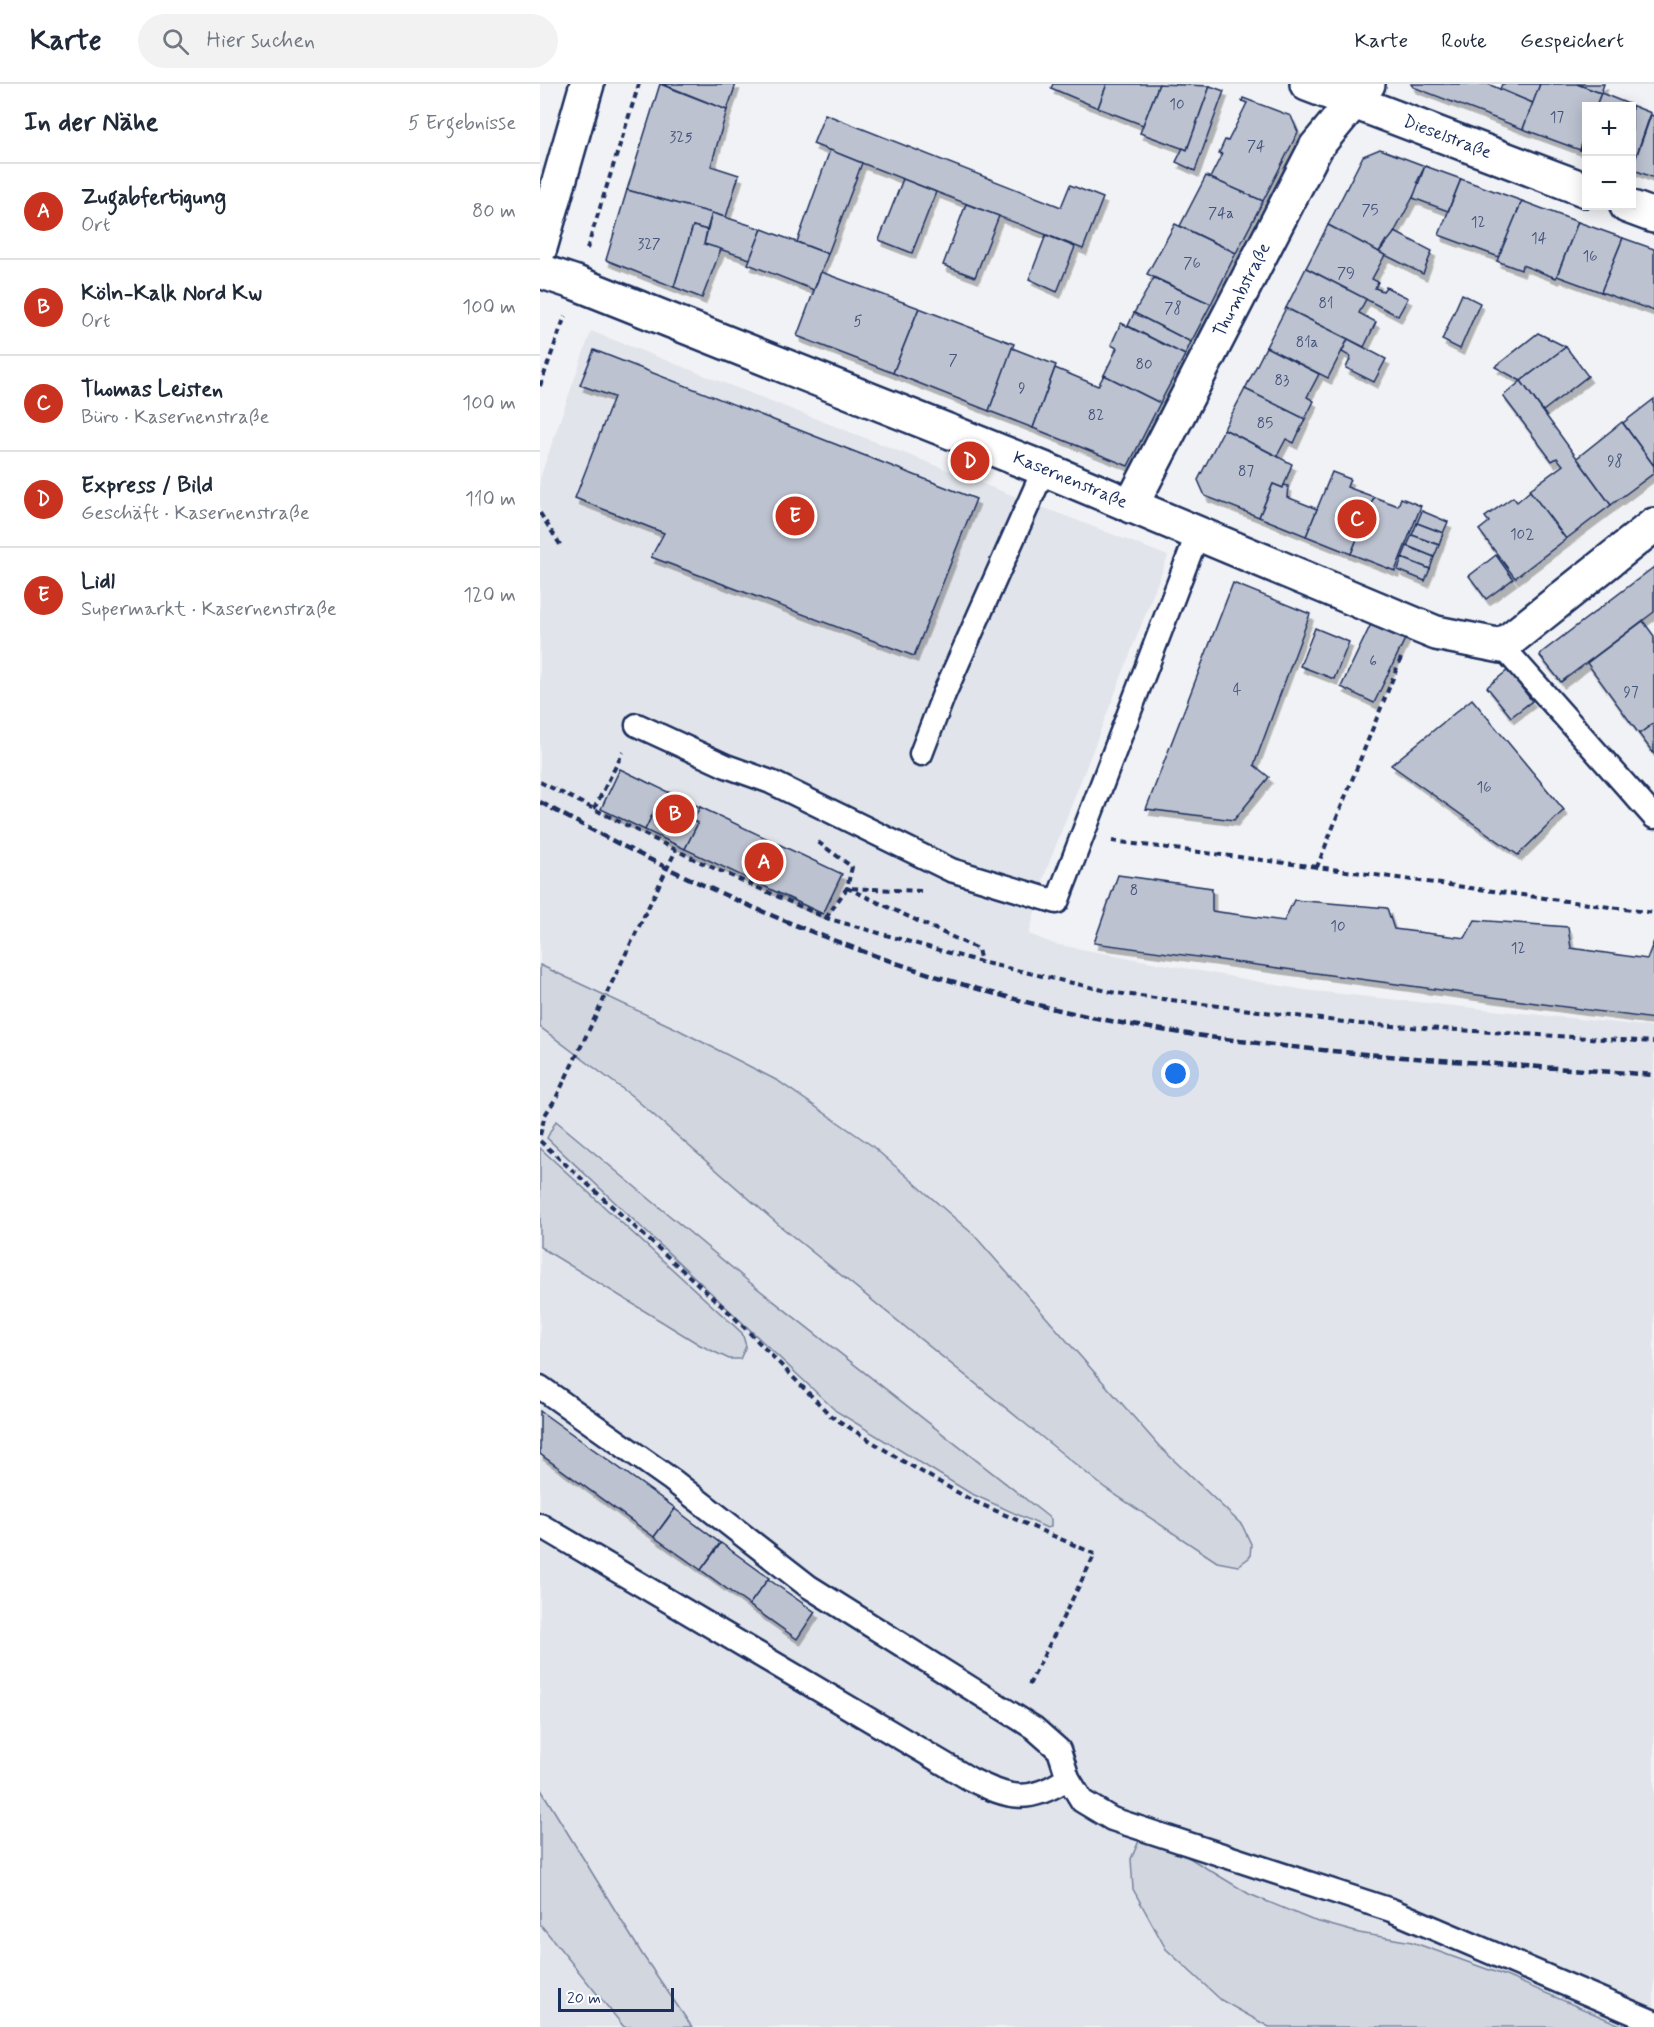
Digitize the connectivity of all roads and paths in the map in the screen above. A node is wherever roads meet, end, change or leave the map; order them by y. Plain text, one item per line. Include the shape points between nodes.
1 (587, 84) edge
2 (639, 84) edge
3 (1307, 84) edge
4 (1361, 93) edge
5 (1582, 188) edge
6 (1636, 209) edge
7 (1654, 216) edge
8 (540, 248) edge
9 (540, 271) edge
10 (576, 283) junction
11 (540, 386) edge
12 (1044, 469) junction
13 (1131, 506) junction
14 (540, 513) edge
15 (1654, 525) edge
16 (1197, 535) junction
17 (561, 546) dead end
18 (1414, 624) junction
19 (1502, 646) junction
20 (637, 725) joint
21 (921, 754) dead end
22 (540, 782) edge
23 (594, 809) junction
24 (1654, 817) edge
25 (1081, 837) junction
26 (676, 850) junction
27 (852, 867) dead end
28 (1317, 867) junction
29 (951, 870) junction
30 (847, 888) junction
31 (1654, 913) edge
32 (826, 918) junction
33 (981, 962) junction
34 (1654, 1042) edge
35 (543, 1114) edge
36 (540, 1135) edge
37 (540, 1141) edge
38 (540, 1388) edge
39 (540, 1525) edge
40 (1014, 1715) junction
41 (1068, 1778) junction
42 (1654, 2022) edge

1 - 8 street
2 - 10 path
3 - 4 street, Dieselstraße
4 - 5 street, Dieselstraße
4 - 13 street, Thumbstraße via 1316,147
6 - 7 street
9 - 10 street, Kasernenstraße
10 - 11 path
10 - 12 street, Kasernenstraße
12 - 13 street, Kasernenstraße
12 - 21 lane
13 - 16 street, Kasernenstraße
14 - 17 path
15 - 19 street
16 - 18 street, Kasernenstraße
16 - 25 lane
18 - 19 street, Kasernenstraße via 1436,633
18 - 28 path
19 - 24 lane
20 - 23 path
20 - 29 lane via 771,782
22 - 23 path
23 - 26 path
25 - 28 path
25 - 29 lane via 1057,902
26 - 32 path
26 - 35 path via 556,1098
27 - 30 path
28 - 31 path
29 - 30 path via 938,892
30 - 32 path
30 - 33 path via 978,949
32 - 33 path
33 - 34 path via 1116,993 1360,1024
35 - 36 path
37 - 40 path via 733,1316 831,1416 971,1500 1095,1554
38 - 40 lane via 672,1480 808,1586
39 - 41 lane via 999,1793 1026,1796 1047,1792
40 - 41 lane via 1059,1750
41 - 42 lane via 1082,1801 1112,1819 1391,1910

